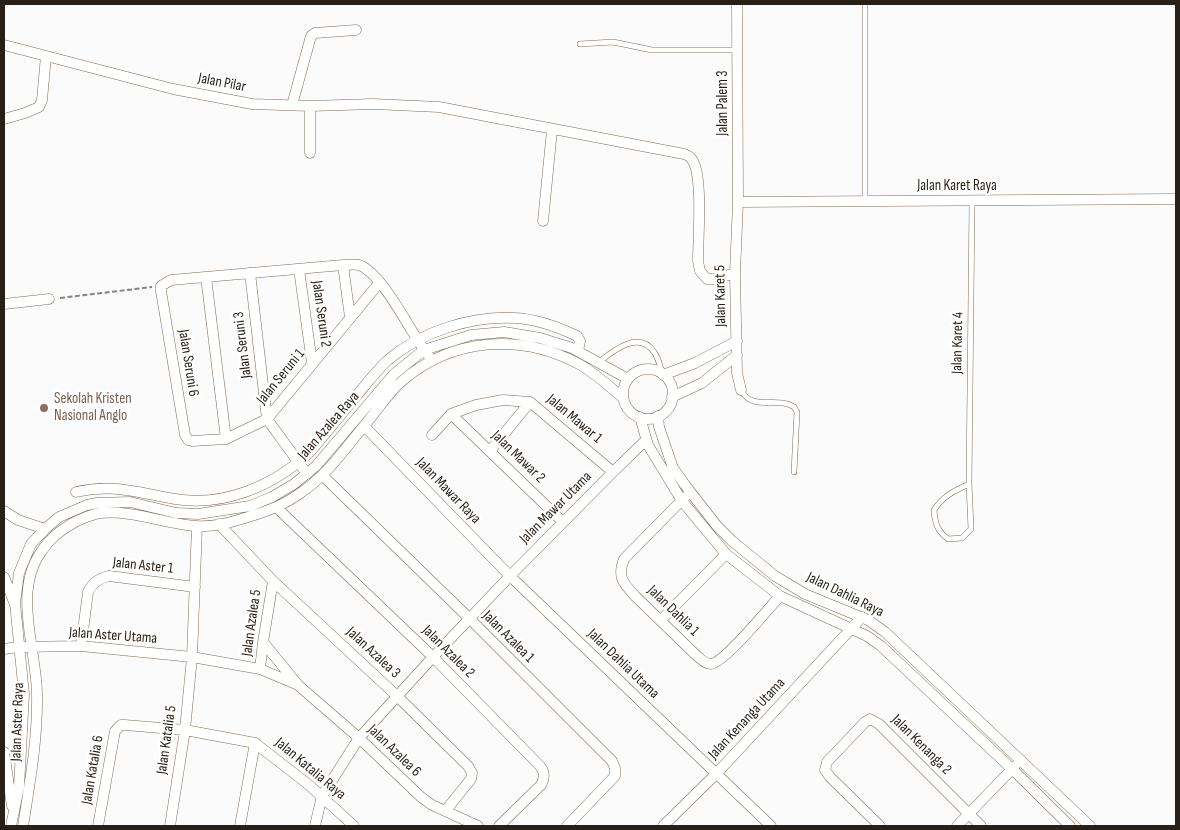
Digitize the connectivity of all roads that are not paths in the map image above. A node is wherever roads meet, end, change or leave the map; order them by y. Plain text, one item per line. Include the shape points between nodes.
1 (737, 4) edge
2 (865, 4) edge
3 (356, 30) dead end
4 (580, 44) dead end
5 (4, 45) edge
6 (738, 50) junction
7 (46, 56) junction
8 (292, 105) junction
9 (310, 106) junction
10 (4, 119) edge
11 (552, 130) junction
12 (310, 153) dead end
13 (1176, 199) edge
14 (738, 202) junction
15 (865, 202) junction
16 (972, 202) junction
17 (543, 221) dead end
18 (343, 265) junction
19 (300, 269) junction
20 (250, 273) junction
21 (735, 273) junction
22 (206, 277) junction
23 (380, 282) junction
24 (49, 299) road end
25 (4, 304) edge
26 (350, 317) junction
27 (418, 340) junction
28 (736, 341) junction
29 (424, 350) junction
30 (578, 351) junction
31 (737, 355) junction
32 (432, 360) junction
33 (599, 362) junction
34 (312, 363) junction
35 (663, 375) junction
36 (628, 379) junction
37 (741, 390) joint
38 (672, 397) junction
39 (623, 398) junction
40 (530, 402) junction
41 (451, 414) junction
42 (658, 416) junction
43 (640, 417) junction
44 (267, 419) junction
45 (364, 426) junction
46 (432, 435) dead end
47 (226, 440) junction
48 (646, 440) junction
49 (192, 441) joint
50 (490, 451) junction
51 (298, 462) junction
52 (613, 472) junction
53 (794, 472) dead end
54 (307, 474) junction
55 (322, 475) junction
56 (969, 484) junction
57 (690, 492) junction
58 (682, 500) junction
59 (198, 501) junction
60 (87, 505) junction
61 (276, 507) junction
62 (4, 510) edge
63 (198, 514) junction
64 (563, 522) junction
65 (219, 524) junction
66 (197, 526) junction
67 (45, 529) junction
68 (726, 554) junction
69 (510, 576) junction
70 (4, 577) edge
71 (273, 580) junction
72 (195, 587) junction
73 (780, 596) junction
74 (15, 603) junction
75 (862, 617) junction
76 (470, 619) junction
77 (661, 620) junction
78 (852, 629) junction
79 (263, 642) junction
80 (81, 646) junction
81 (18, 647) junction
82 (32, 647) junction
83 (4, 649) edge
84 (192, 657) junction
85 (433, 657) junction
86 (260, 669) junction
87 (298, 685) junction
88 (397, 696) junction
89 (185, 730) junction
90 (359, 738) junction
91 (255, 743) junction
92 (4, 752) edge
93 (1021, 760) junction
94 (1012, 769) junction
95 (716, 774) junction
96 (322, 796) junction
97 (446, 810) junction
98 (12, 812) junction
99 (968, 814) junction
100 (11, 826) edge
101 (23, 826) edge
102 (98, 826) edge
103 (170, 826) edge
104 (240, 826) edge
105 (315, 826) edge
106 (354, 826) edge
107 (478, 826) edge
108 (500, 826) edge
109 (567, 826) edge
110 (663, 826) edge
111 (771, 826) edge
112 (880, 826) edge
113 (957, 826) edge
114 (981, 826) edge
115 (1070, 826) edge
116 (1090, 826) edge

1 - 6 street, Jalan Palem 3
2 - 15 lane
3 - 8 street via 311,36
4 - 6 lane via 613,42 652,50
5 - 7 street, Jalan Pilar
6 - 14 street, Jalan Palem 3
7 - 8 street, Jalan Pilar via 199,94 252,104
7 - 10 street via 39,107
8 - 9 street, Jalan Pilar
9 - 11 street, Jalan Pilar via 439,107
9 - 12 street
11 - 17 street
11 - 21 street, Jalan Pilar via 689,155 699,192 700,271 712,280
13 - 16 street, Jalan Karet Raya
14 - 15 street, Jalan Karet Raya
14 - 21 street, Jalan Karet 5
15 - 16 street, Jalan Karet Raya
16 - 56 lane, Jalan Karet 4
18 - 19 street
18 - 23 street via 365,268
18 - 26 street
19 - 20 street
19 - 34 street, Jalan Seruni 2
20 - 22 street
20 - 44 street, Jalan Seruni 3
21 - 28 street, Jalan Karet 5
22 - 47 street
22 - 49 street, Jalan Seruni 6 via 171,280 162,286 161,292 185,435
23 - 26 street, Jalan Seruni 1
23 - 27 street
24 - 25 street
26 - 34 street, Jalan Seruni 1
27 - 29 street
27 - 30 street via 457,325 516,318 540,322 577,336 580,341
27 - 51 street via 388,360
28 - 31 street, Jalan Karet 5
28 - 35 street via 695,363
29 - 30 street, Jalan Azalea Raya via 471,335 504,332 540,338
29 - 32 street
29 - 54 street, Jalan Azalea Raya via 385,383
30 - 33 street, Jalan Azalea Raya
31 - 37 street, Jalan Karet 5
31 - 38 street via 702,384
32 - 39 street, Jalan Azalea Raya via 476,346 524,345 578,364
32 - 45 street, Jalan Azalea Raya via 402,381
33 - 35 lane via 626,343 639,342 647,344 655,352
33 - 36 street, Jalan Azalea Raya
34 - 44 street, Jalan Seruni 1
35 - 36 street via 644,370
35 - 38 street via 670,385
36 - 39 street
37 - 53 lane via 752,401 794,407 797,412
38 - 42 street via 668,409
39 - 43 street via 629,410
40 - 41 street, Jalan Mawar 1 via 489,402
40 - 50 street
40 - 52 street, Jalan Mawar 1
41 - 46 street
41 - 50 street, Jalan Mawar 2
42 - 43 street
42 - 57 street, Jalan Dahlia Raya via 673,468
43 - 48 street, Jalan Dahlia Raya
44 - 47 street, Jalan Seruni 1
44 - 51 street, Jalan Seruni 3
45 - 55 street, Jalan Azalea Raya
45 - 69 street, Jalan Mawar Raya
47 - 49 street, Jalan Seruni 1
48 - 52 street, Jalan Mawar Utama
48 - 58 street, Jalan Dahlia Raya
50 - 64 street, Jalan Mawar 2
51 - 54 street, Jalan Seruni 3
51 - 59 street via 256,488
52 - 64 street, Jalan Mawar Utama
54 - 63 street, Jalan Azalea Raya via 258,503
55 - 61 street, Jalan Azalea Raya via 300,494
55 - 76 street, Jalan Azalea 1
56 - 56 lane, Jalan Karet 4 via 971,529 962,538 948,539 940,534 934,510 942,498
57 - 58 street
57 - 75 street, Jalan Dahlia Raya via 732,541 775,576 805,594
58 - 68 street, Jalan Dahlia Raya
58 - 77 street, Jalan Dahlia 1 via 624,559 620,569 625,585
59 - 60 street via 103,488 80,491
59 - 63 street
60 - 63 street, Jalan Azalea Raya via 130,502 176,513
60 - 67 street, Jalan Azalea Raya via 64,514
61 - 65 street, Jalan Azalea Raya
61 - 85 street, Jalan Azalea 2
62 - 67 street via 18,520
64 - 69 street, Jalan Mawar Utama
65 - 66 street, Jalan Azalea Raya
65 - 71 street, Jalan Azalea 3
66 - 72 street, Jalan Katalia 5
66 - 82 street, Jalan Azalea Raya via 98,513 63,529 39,554 30,574 27,602
67 - 74 street, Jalan Azalea Raya via 31,544 22,563
68 - 73 street, Jalan Dahlia Raya
68 - 77 street
69 - 76 street, Jalan Mawar Utama
69 - 95 street, Jalan Dahlia Utama
70 - 74 street
71 - 79 street, Jalan Azalea 5
71 - 88 street, Jalan Azalea 3
72 - 80 street, Jalan Aster 1 via 109,576 102,578 88,592
72 - 84 street, Jalan Katalia 5
73 - 77 street, Jalan Dahlia 1 via 732,649 711,664 697,656
73 - 78 street, Jalan Dahlia Raya
74 - 81 street, Jalan Azalea Raya
75 - 78 street, Jalan Kenanga Utama
75 - 93 street, Jalan Dahlia Raya via 886,632
76 - 85 street, Jalan Mawar Utama
76 - 109 street, Jalan Azalea 1 via 612,761 615,776
78 - 94 street, Jalan Dahlia Raya via 881,646
78 - 95 street, Jalan Kenanga Utama
79 - 86 street, Jalan Azalea 5
79 - 87 street, Jalan Azalea 6
80 - 82 street, Jalan Aster Utama
80 - 84 street, Jalan Aster Utama
81 - 82 street, Jalan Aster Utama
81 - 83 street, Jalan Aster Utama
81 - 98 street, Jalan Aster Raya via 24,694 19,787
82 - 101 street, Jalan Aster Raya via 37,692 35,745
84 - 86 street, Jalan Azalea 6
84 - 89 street, Jalan Katalia 5
85 - 88 street, Jalan Mawar Utama
85 - 108 street, Jalan Azalea 2 via 544,772 541,785
86 - 87 street, Jalan Azalea 6
87 - 90 street, Jalan Azalea 6
88 - 90 street, Jalan Mawar Utama
88 - 97 street, Jalan Azalea 3 via 472,773 471,779
89 - 91 street, Jalan Katalia Raya
89 - 102 street, Jalan Katalia 6 via 125,725 117,728
89 - 103 street, Jalan Katalia 5
90 - 96 street, Jalan Mawar Utama
90 - 97 street, Jalan Azalea 6 via 421,797
91 - 96 street, Jalan Katalia Raya
91 - 104 street
92 - 98 street, Jalan Aster Raya
93 - 94 street
93 - 116 street, Jalan Dahlia Raya
94 - 99 street
94 - 115 street, Jalan Dahlia Raya
95 - 110 street, Jalan Kenanga Utama
95 - 111 street, Jalan Dahlia Utama
96 - 105 street, Jalan Mawar Utama
96 - 106 street, Jalan Katalia Raya
97 - 107 street, Jalan Azalea 6
98 - 100 street, Jalan Aster Raya
99 - 112 street, Jalan Kenanga 2 via 879,724 870,719 827,762 825,770
99 - 113 street
99 - 114 street

